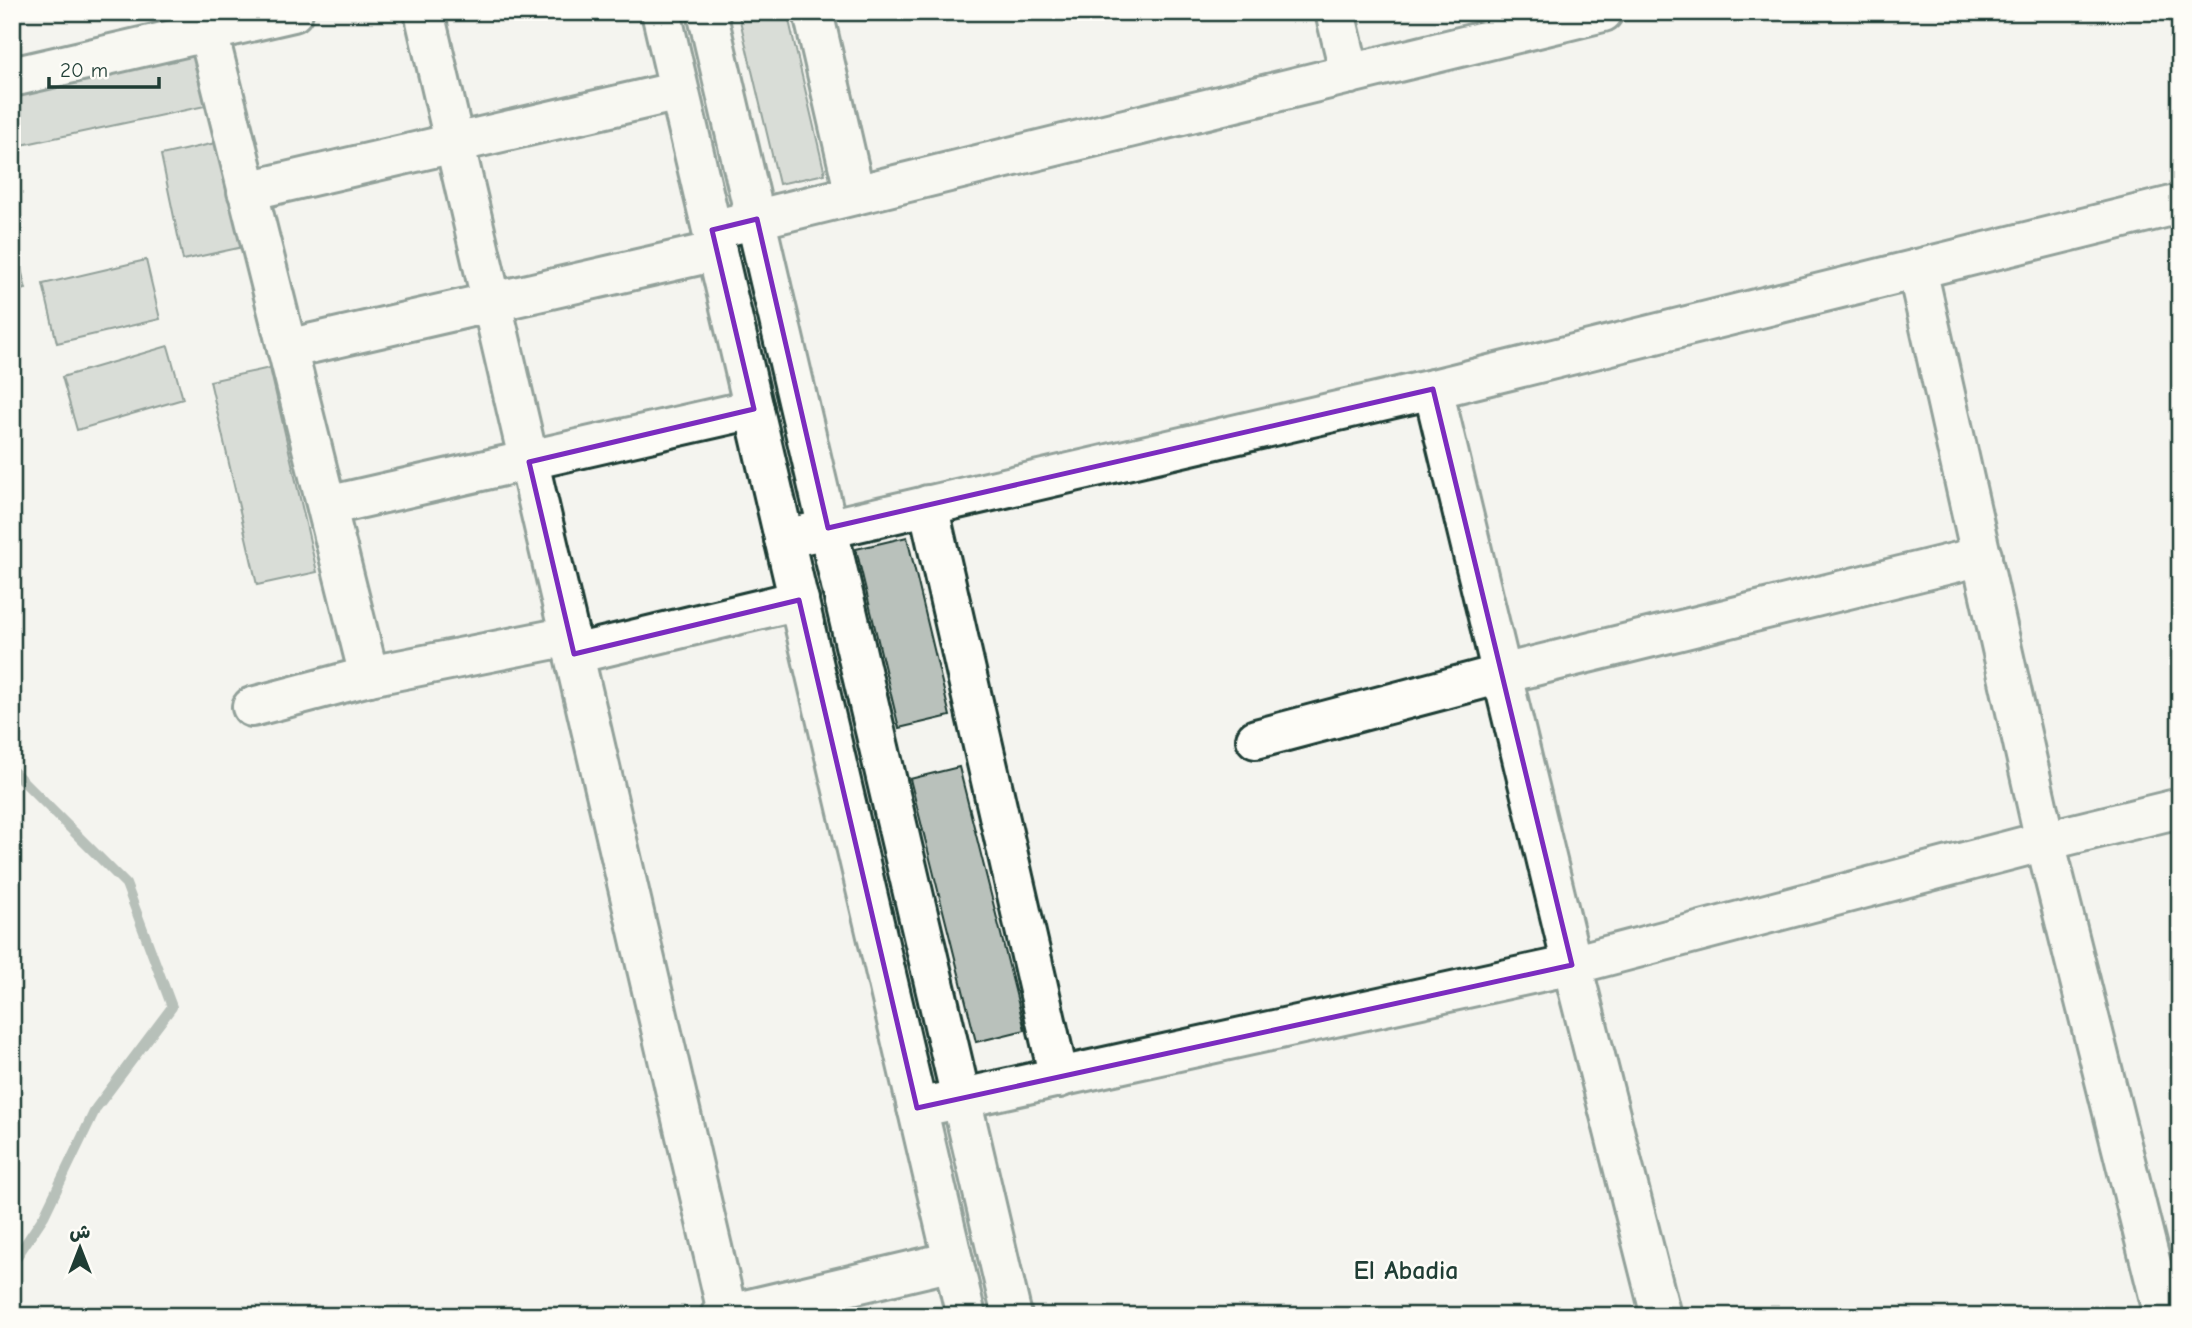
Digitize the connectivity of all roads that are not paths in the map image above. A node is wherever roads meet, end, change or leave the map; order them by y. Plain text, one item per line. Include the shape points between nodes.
1 (292, 12) edge
2 (424, 12) edge
3 (661, 12) edge
4 (707, 12) edge
5 (813, 12) edge
6 (1335, 12) edge
7 (1603, 12) edge
8 (205, 22) edge
9 (1350, 74) junction
10 (12, 76) edge
11 (679, 91) junction
12 (454, 142) junction
13 (247, 191) junction
14 (855, 195) junction
15 (2180, 204) edge
16 (757, 219) junction
17 (715, 240) junction
18 (1917, 269) junction
19 (492, 302) junction
20 (287, 349) junction
21 (1433, 388) junction
22 (754, 409) junction
23 (529, 462) junction
24 (928, 505) junction
25 (327, 506) junction
26 (828, 528) junction
27 (784, 539) junction
28 (1982, 556) junction
29 (799, 600) junction
30 (572, 645) junction
31 (1502, 674) junction
32 (369, 676) junction
33 (252, 707) dead end
34 (1256, 738) dead end
35 (2180, 808) edge
36 (2045, 841) junction
37 (1572, 964) junction
38 (1059, 1077) junction
39 (961, 1099) junction
40 (917, 1108) junction
41 (953, 1261) junction
42 (725, 1315) edge
43 (966, 1316) edge
44 (1012, 1316) edge
45 (1661, 1316) edge
46 (2164, 1316) edge

1 - 8 street
2 - 12 street
3 - 11 street
4 - 16 street
5 - 14 street
6 - 9 street
7 - 9 street
8 - 10 street
8 - 13 street
9 - 14 street
11 - 12 street
11 - 17 street
12 - 13 street
12 - 19 street
13 - 20 street
14 - 16 street
15 - 18 street
16 - 17 street
16 - 26 street
17 - 19 street
17 - 22 street
18 - 21 street
18 - 28 street
19 - 20 street
19 - 23 street
20 - 25 street
21 - 24 street
21 - 31 street
22 - 23 street
22 - 27 street
23 - 25 street
23 - 30 street
24 - 26 street
24 - 38 street
25 - 32 street
26 - 27 street
26 - 39 street
27 - 29 street
28 - 31 street
28 - 36 street
29 - 30 street
29 - 40 street
30 - 32 street
30 - 42 street
31 - 34 street
31 - 37 street
32 - 33 street
35 - 36 street
36 - 37 street
36 - 46 street
37 - 38 street
37 - 45 street
38 - 39 street
39 - 40 street
39 - 44 street
40 - 41 street
41 - 42 street
41 - 43 street

